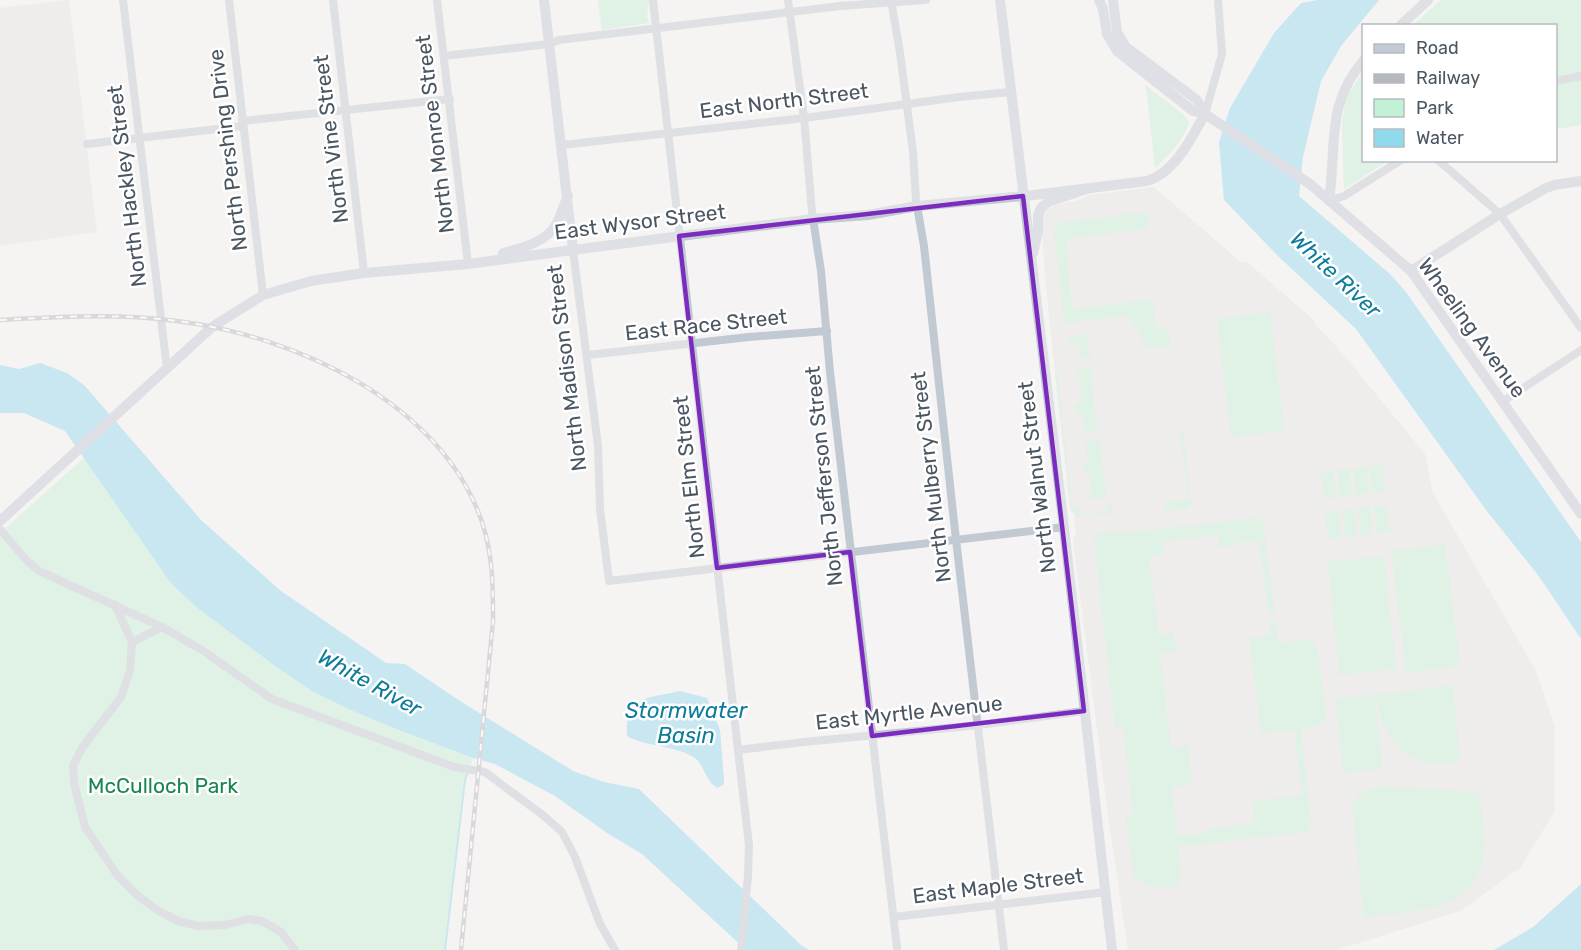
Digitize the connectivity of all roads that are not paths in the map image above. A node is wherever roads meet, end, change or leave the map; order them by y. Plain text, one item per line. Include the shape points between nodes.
1 (123, 0) edge
2 (229, 0) edge
3 (333, 0) edge
4 (437, 0) edge
5 (544, 0) edge
6 (653, 0) edge
7 (788, 0) edge
8 (926, 0) edge
9 (1000, 0) edge
10 (1099, 0) edge
11 (1113, 0) edge
12 (1218, 0) edge
13 (1428, 0) edge
14 (892, 2) edge
15 (790, 12) junction
16 (1402, 24) edge
17 (656, 28) junction
18 (549, 44) junction
19 (444, 56) junction
20 (1362, 63) edge
21 (1581, 76) edge
22 (1557, 81) edge
23 (1010, 92) junction
24 (450, 99) junction
25 (906, 104) junction
26 (345, 111) junction
27 (1205, 114) junction
28 (804, 118) junction
29 (243, 124) junction
30 (669, 133) junction
31 (140, 139) junction
32 (87, 144) dead end
33 (562, 145) junction
34 (1398, 162) edge
35 (1440, 162) edge
36 (1581, 181) edge
37 (1089, 188) junction
38 (568, 195) junction
39 (1023, 196) junction
40 (1329, 201) junction
41 (917, 206) junction
42 (1500, 214) junction
43 (813, 219) junction
44 (679, 236) junction
45 (573, 250) junction
46 (484, 261) junction
47 (1031, 262) junction
48 (468, 264) junction
49 (1411, 271) junction
50 (364, 273) junction
51 (263, 295) junction
52 (1581, 328) edge
53 (827, 331) junction
54 (692, 344) junction
55 (1581, 350) edge
56 (588, 355) junction
57 (167, 369) junction
58 (1502, 402) junction
59 (1581, 514) edge
60 (0, 521) edge
61 (1064, 527) junction
62 (0, 529) edge
63 (956, 540) junction
64 (850, 552) junction
65 (717, 568) junction
66 (115, 605) junction
67 (162, 627) junction
68 (132, 642) junction
69 (1084, 711) junction
70 (979, 725) junction
71 (872, 736) junction
72 (738, 750) junction
73 (1106, 892) junction
74 (999, 904) junction
75 (894, 917) junction
76 (897, 948) dead end
77 (295, 950) edge
78 (615, 950) edge
79 (741, 950) edge
80 (1004, 950) edge
81 (1112, 950) edge

1 - 31 street, North Hackley Street
2 - 29 street, North Pershing Drive
3 - 26 street, North Vine Street
4 - 19 street, North Monroe Street
5 - 18 main road, North Madison Street
6 - 17 street, North Elm Street
7 - 15 street, North Jefferson Street
8 - 14 street
9 - 23 main road, North Walnut Street
10 - 27 main road, Wheeling Avenue via 1107,34 1117,51 1193,111
11 - 27 main road via 1117,32 1126,47 1197,100
12 - 27 street via 1222,54
13 - 16 street
14 - 15 street
14 - 25 street, North Mulberry Street
15 - 17 street
15 - 28 street, North Jefferson Street
17 - 18 street
17 - 30 street, North Elm Street
18 - 19 street
18 - 33 main road, North Madison Street
19 - 24 street, North Monroe Street
20 - 40 street via 1342,92 1336,111
21 - 22 street
23 - 25 street, East North Street
23 - 39 main road, North Walnut Street
24 - 26 street
24 - 48 street, North Monroe Street
25 - 28 street, East North Street
25 - 41 street, North Mulberry Street
26 - 29 street
26 - 50 street, North Vine Street
27 - 37 street, East Wysor Street via 1179,156 1160,176
27 - 40 main road, Wheeling Avenue via 1310,184
28 - 30 street, East North Street
28 - 43 street, North Jefferson Street
29 - 31 street
29 - 51 street, North Pershing Drive
30 - 33 street, East North Street
30 - 44 street, North Elm Street
31 - 32 street
31 - 57 street, North Hackley Street
33 - 38 main road, North Madison Street
34 - 40 street via 1344,196
35 - 42 street
36 - 42 street via 1554,184
37 - 39 street, East Wysor Street
37 - 47 main road via 1041,208
38 - 45 main road, North Madison Street
38 - 46 main road via 556,225 547,235 529,246
39 - 41 street, East Wysor Street
39 - 47 main road, North Walnut Street
40 - 49 main road, Wheeling Avenue
41 - 43 street, East Wysor Street
41 - 63 street, North Mulberry Street
42 - 49 street
42 - 52 street
43 - 44 street, East Wysor Street
43 - 53 street, North Jefferson Street
44 - 45 street, East Wysor Street
44 - 54 street, North Elm Street
45 - 46 main road, East Wysor Street
45 - 56 street, North Madison Street
46 - 48 main road, East Wysor Street
47 - 61 main road, North Walnut Street
48 - 50 main road, East Wysor Street
49 - 58 main road, Wheeling Avenue
50 - 51 main road, East Wysor Street via 311,281
51 - 57 main road, East Wysor Street via 212,327
53 - 54 street, East Race Street
53 - 64 street, North Jefferson Street
54 - 56 street, East Race Street
54 - 65 street, North Elm Street
55 - 58 street
56 - 65 street, North Madison Street via 609,581
57 - 60 main road, East Wysor Street
58 - 59 main road, Wheeling Avenue
61 - 63 street
61 - 69 main road, North Walnut Street
62 - 66 street via 31,565
63 - 64 street
63 - 70 street, North Mulberry Street
64 - 65 street
64 - 71 street, North Jefferson Street
65 - 72 street, North Elm Street
66 - 67 street
66 - 68 street
67 - 68 street
67 - 78 street via 272,699 454,767 485,772 562,832 600,924
68 - 77 street via 125,689 73,766 85,827 118,876 157,910 198,926 248,919 262,921 281,932
69 - 70 street, East Myrtle Avenue
69 - 73 main road, North Walnut Street
70 - 71 street, East Myrtle Avenue
70 - 74 street, North Mulberry Street
71 - 72 street, East Myrtle Avenue
71 - 75 street, North Jefferson Street
72 - 79 street, North Elm Street via 749,829
73 - 74 street, East Maple Street
73 - 81 main road, North Walnut Street
74 - 75 street, East Maple Street
74 - 80 street, North Mulberry Street
75 - 76 street, North Jefferson Street

